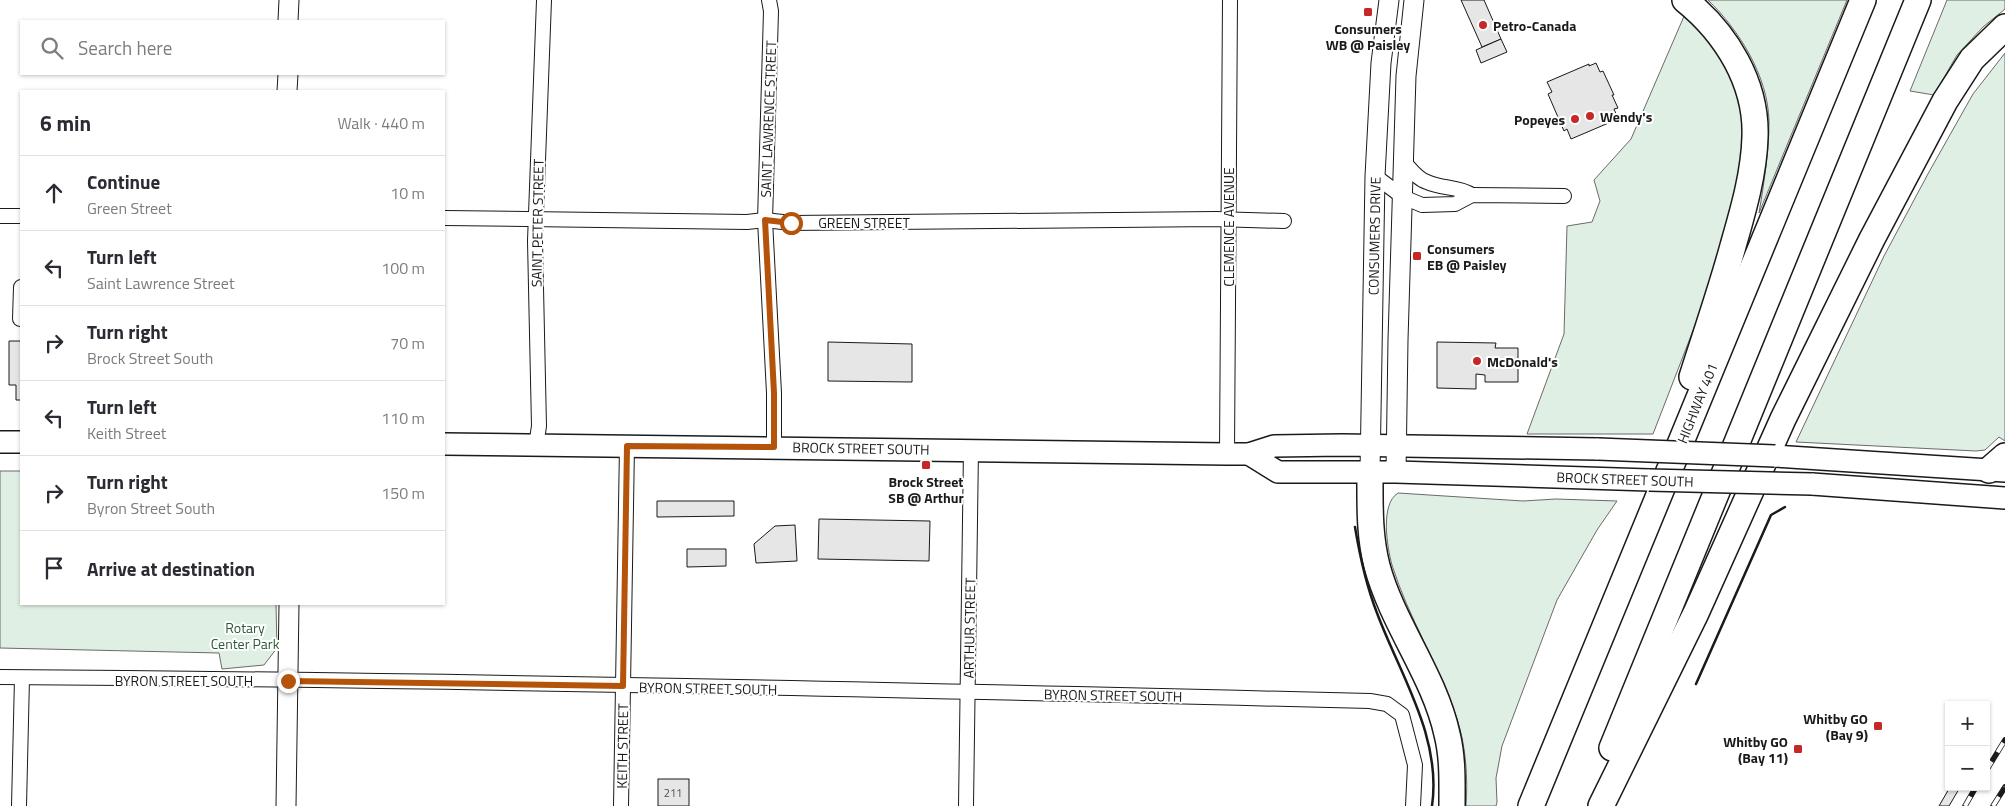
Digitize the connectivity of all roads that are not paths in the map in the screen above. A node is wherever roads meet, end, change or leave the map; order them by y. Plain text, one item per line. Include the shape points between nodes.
1 (289, 0) edge
2 (544, 0) edge
3 (769, 0) edge
4 (1230, 0) edge
5 (1388, 0) edge
6 (1414, 0) edge
7 (1685, 0) edge
8 (1864, 0) edge
9 (1918, 0) edge
10 (288, 20) edge
11 (2005, 26) edge
12 (288, 75) edge
13 (287, 90) edge
14 (1404, 161) junction
15 (1375, 176) junction
16 (1472, 195) junction
17 (1564, 196) dead end
18 (1403, 197) junction
19 (0, 216) edge
20 (20, 216) edge
21 (445, 218) edge
22 (536, 219) junction
23 (1228, 219) junction
24 (765, 220) junction
25 (1284, 221) dead end
26 (0, 442) edge
27 (20, 442) edge
28 (445, 444) edge
29 (1370, 445) junction
30 (1397, 445) junction
31 (536, 446) junction
32 (627, 446) junction
33 (774, 447) junction
34 (970, 450) junction
35 (1227, 454) junction
36 (1249, 454) junction
37 (2000, 466) edge
38 (1370, 472) junction
39 (1396, 472) junction
40 (2005, 498) edge
41 (288, 605) edge
42 (0, 678) edge
43 (22, 678) junction
44 (288, 681) junction
45 (623, 686) junction
46 (968, 692) junction
47 (1542, 780) junction
48 (19, 806) edge
49 (286, 806) edge
50 (621, 806) edge
51 (966, 806) edge
52 (1413, 806) edge
53 (1452, 806) edge
54 (1531, 806) edge
55 (1589, 806) edge
56 (1601, 806) edge

1 - 10 main road
2 - 22 street, SAINT PETER STREET
3 - 24 street, SAINT LAWRENCE STREET
4 - 23 street, CLEMENCE AVENUE
5 - 15 main road, CONSUMERS DRIVE
6 - 14 main road, CONSUMERS DRIVE via 1406,76
7 - 47 highway via 1710,22 1735,58 1747,87 1755,137 1752,164 1742,216 1687,394
8 - 47 highway, HIGHWAY 401
9 - 55 highway
11 - 56 highway via 1972,59 1945,101 1876,230 1783,418 1696,613
12 - 13 main road
14 - 16 street via 1421,180 1464,189
14 - 18 main road, CONSUMERS DRIVE
15 - 18 street
15 - 29 main road, CONSUMERS DRIVE
16 - 17 street
16 - 18 street via 1455,204 1422,205
18 - 30 main road, CONSUMERS DRIVE
19 - 20 street
21 - 22 street, GREEN STREET
22 - 24 street, GREEN STREET
22 - 31 street, SAINT PETER STREET via 539,426
23 - 24 street, GREEN STREET via 791,223
23 - 25 street, GREEN STREET
23 - 35 street, CLEMENCE AVENUE
24 - 33 street, SAINT LAWRENCE STREET
26 - 27 main road
28 - 31 main road, BROCK STREET SOUTH
29 - 30 main road, BROCK STREET SOUTH
29 - 36 main road, BROCK STREET SOUTH via 1274,446
29 - 38 main road, CONSUMERS DRIVE
30 - 37 main road, BROCK STREET SOUTH, bridge
30 - 39 main road, CONSUMERS DRIVE
31 - 32 main road, BROCK STREET SOUTH
32 - 33 main road, BROCK STREET SOUTH
32 - 45 street, KEITH STREET
33 - 34 main road, BROCK STREET SOUTH
34 - 35 main road, BROCK STREET SOUTH
34 - 46 street, ARTHUR STREET
35 - 36 main road, BROCK STREET SOUTH
36 - 38 main road, BROCK STREET SOUTH via 1278,472
38 - 39 main road, BROCK STREET SOUTH
38 - 53 highway via 1370,522 1378,568 1447,733 1451,753
39 - 40 main road, BROCK STREET SOUTH, bridge via 1812,484
41 - 44 main road
42 - 43 street, BYRON STREET SOUTH
43 - 44 street, BYRON STREET SOUTH
43 - 48 street
44 - 45 street, BYRON STREET SOUTH
44 - 49 main road
45 - 46 street, BYRON STREET SOUTH
45 - 50 street, KEITH STREET
46 - 51 street, ARTHUR STREET
46 - 52 street, BYRON STREET SOUTH via 1370,701 1386,704 1402,715 1408,737 1414,766
47 - 54 highway, HIGHWAY 401

